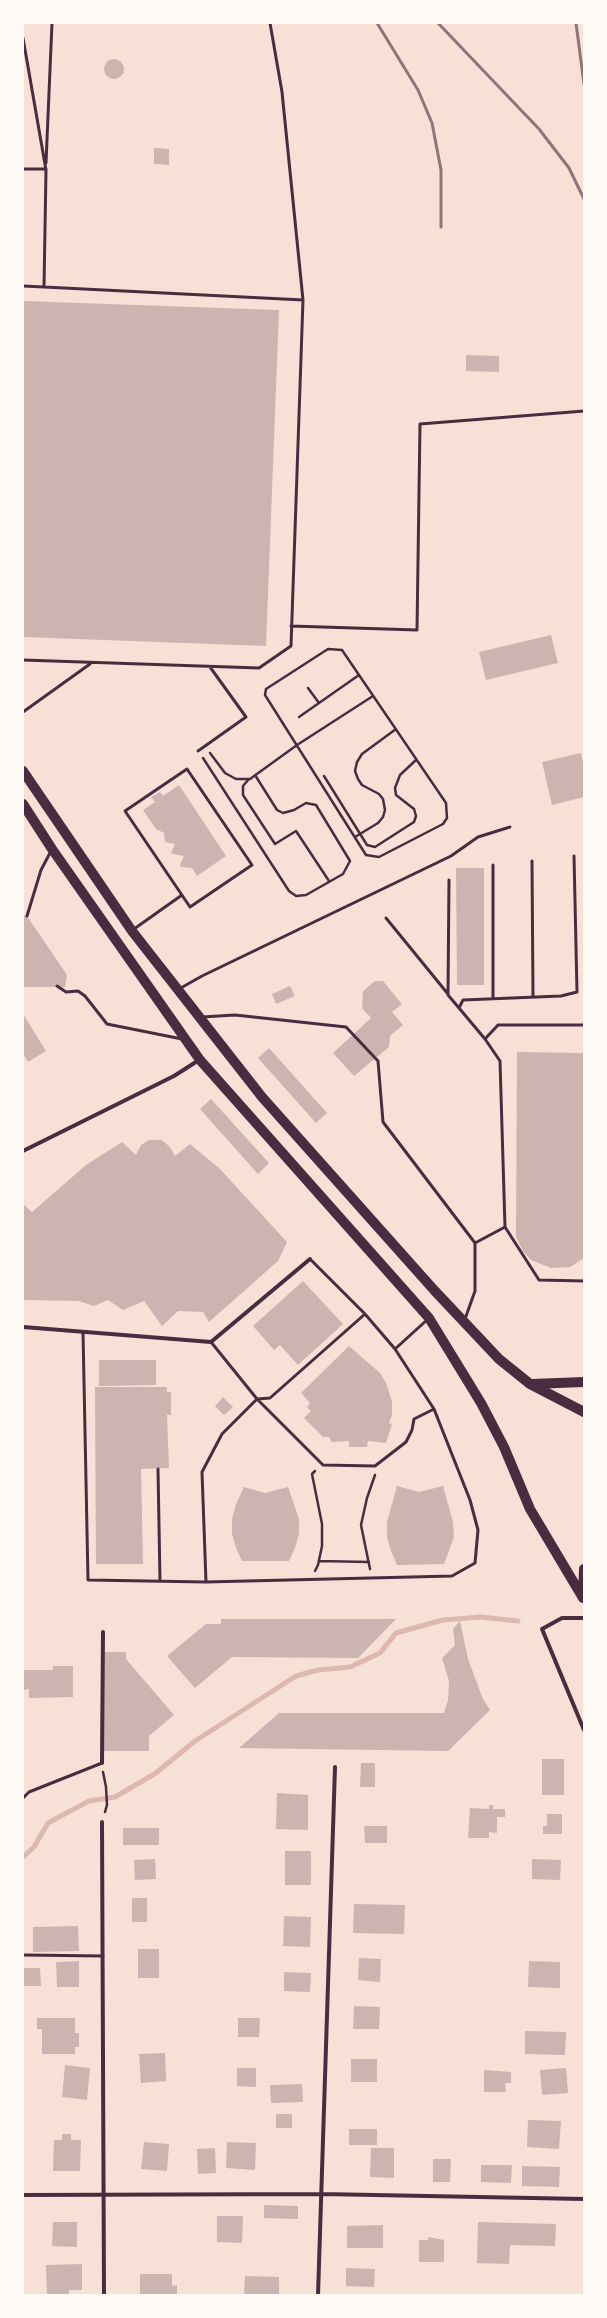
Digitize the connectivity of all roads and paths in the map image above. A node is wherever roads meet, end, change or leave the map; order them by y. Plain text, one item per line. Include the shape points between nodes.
1 (52, 23) edge
2 (270, 23) edge
3 (23, 38) edge
4 (23, 169) edge
5 (46, 170) junction
6 (23, 286) edge
7 (44, 287) junction
8 (303, 300) junction
9 (584, 411) edge
10 (291, 626) junction
11 (23, 660) edge
12 (90, 664) junction
13 (210, 667) junction
14 (359, 675) junction
15 (308, 688) dead end
16 (373, 696) junction
17 (319, 703) junction
18 (23, 712) edge
19 (299, 717) dead end
20 (396, 729) junction
21 (296, 745) junction
22 (205, 746) junction
23 (198, 751) joint
24 (416, 760) junction
25 (23, 771) edge
26 (255, 775) junction
27 (324, 776) dead end
28 (250, 779) junction
29 (23, 804) edge
30 (510, 827) dead end
31 (361, 834) junction
32 (355, 837) junction
33 (52, 849) junction
34 (574, 856) dead end
35 (532, 861) dead end
36 (493, 865) dead end
37 (449, 880) dead end
38 (329, 881) junction
39 (182, 895) junction
40 (27, 916) dead end
41 (386, 918) dead end
42 (132, 930) junction
43 (57, 986) dead end
44 (178, 990) junction
45 (448, 995) junction
46 (533, 996) junction
47 (493, 998) junction
48 (459, 1008) junction
49 (199, 1018) junction
50 (584, 1025) edge
51 (485, 1039) junction
52 (186, 1040) junction
53 (200, 1060) junction
54 (23, 1151) edge
55 (505, 1227) junction
56 (475, 1243) junction
57 (310, 1259) joint
58 (584, 1281) edge
59 (365, 1314) junction
60 (428, 1318) junction
61 (463, 1322) junction
62 (23, 1327) edge
63 (84, 1332) junction
64 (211, 1342) junction
65 (395, 1349) junction
66 (584, 1382) edge
67 (530, 1384) junction
68 (256, 1400) junction
69 (434, 1409) junction
70 (584, 1412) edge
71 (321, 1464) junction
72 (375, 1466) junction
73 (158, 1469) dead end
74 (319, 1561) junction
75 (369, 1562) junction
76 (584, 1569) edge
77 (309, 1579) junction
78 (372, 1579) junction
79 (160, 1581) junction
80 (206, 1582) junction
81 (584, 1600) edge
82 (584, 1618) edge
83 (103, 1632) dead end
84 (584, 1730) edge
85 (102, 1764) junction
86 (335, 1767) dead end
87 (23, 1798) edge
88 (107, 1805) dead end
89 (102, 1822) dead end
90 (23, 1955) edge
91 (103, 1956) junction
92 (104, 2193) junction
93 (322, 2194) junction
94 (23, 2195) edge
95 (584, 2199) edge
96 (104, 2295) edge
97 (318, 2295) edge

1 - 5 lane
2 - 8 lane via 282,92
3 - 5 lane
4 - 5 lane
5 - 7 lane
6 - 7 lane
7 - 8 lane
8 - 10 lane
9 - 10 lane via 420,424 417,630
10 - 13 lane via 291,646 259,668
11 - 12 lane
12 - 13 lane
12 - 18 lane
13 - 22 lane via 246,717
14 - 16 path
14 - 17 path
14 - 21 path via 342,650 328,650 266,689 265,695
15 - 17 path
16 - 20 path
16 - 21 path
17 - 19 path
20 - 24 path
20 - 31 path via 362,754 357,762 355,771 358,779 362,785 379,794 384,810 378,823
21 - 26 path
21 - 32 path
22 - 23 lane
22 - 28 path via 225,773 236,779
23 - 38 path via 289,891 296,896 306,895
24 - 31 path via 400,775 395,788 396,794 414,809 414,822 375,847 367,845
24 - 32 path via 446,803 447,818 443,824 379,857 366,855
25 - 42 main road
26 - 28 path
26 - 38 path via 277,810 283,813 306,803 316,805 350,861 342,874
27 - 31 path
28 - 38 path via 243,786 243,794 274,844 296,830
29 - 33 main road
30 - 44 lane via 478,837 451,856 209,972
31 - 32 path
33 - 40 lane via 41,870
33 - 52 main road
34 - 46 lane via 577,992 560,996
35 - 46 lane
36 - 47 lane
37 - 45 lane
39 - 39 lane via 190,907 252,865 187,769 125,811
39 - 42 lane
41 - 45 lane
42 - 44 main road
43 - 52 lane via 66,992 78,991 85,996 107,1024
44 - 49 main road
45 - 48 lane
46 - 47 lane
47 - 48 lane via 463,1000
48 - 51 lane
49 - 56 lane via 235,1015 346,1027 378,1061 383,1122
49 - 61 main road via 262,1097
50 - 51 lane via 498,1025
51 - 55 lane via 500,1061
52 - 53 main road
53 - 54 street via 174,1076
53 - 60 main road
55 - 56 lane
55 - 58 lane via 539,1280
56 - 61 lane via 475,1291
57 - 59 lane
57 - 64 street
59 - 65 lane
59 - 68 lane via 270,1398
60 - 65 lane
60 - 81 main road via 481,1403 504,1447 530,1509
61 - 67 main road via 499,1359
62 - 63 street
63 - 64 street
63 - 79 lane via 88,1580
64 - 68 lane
65 - 69 lane
66 - 67 main road
67 - 70 main road
68 - 71 lane
68 - 80 lane via 222,1434 202,1472
69 - 72 lane via 414,1419 406,1442
69 - 78 lane via 470,1500 478,1530 475,1563 452,1576
71 - 72 lane
71 - 74 path via 312,1474 322,1524
72 - 75 path via 375,1477 366,1498 361,1525
73 - 79 lane
74 - 75 path
74 - 77 path
75 - 78 path
76 - 81 main road
77 - 78 lane
77 - 80 lane
79 - 80 lane
82 - 84 street via 562,1618 542,1629
83 - 85 street
85 - 87 lane via 29,1792
85 - 88 path
86 - 93 street
89 - 91 street
90 - 91 lane
91 - 92 street
92 - 93 street
92 - 94 street
92 - 96 street
93 - 95 street
93 - 97 street

